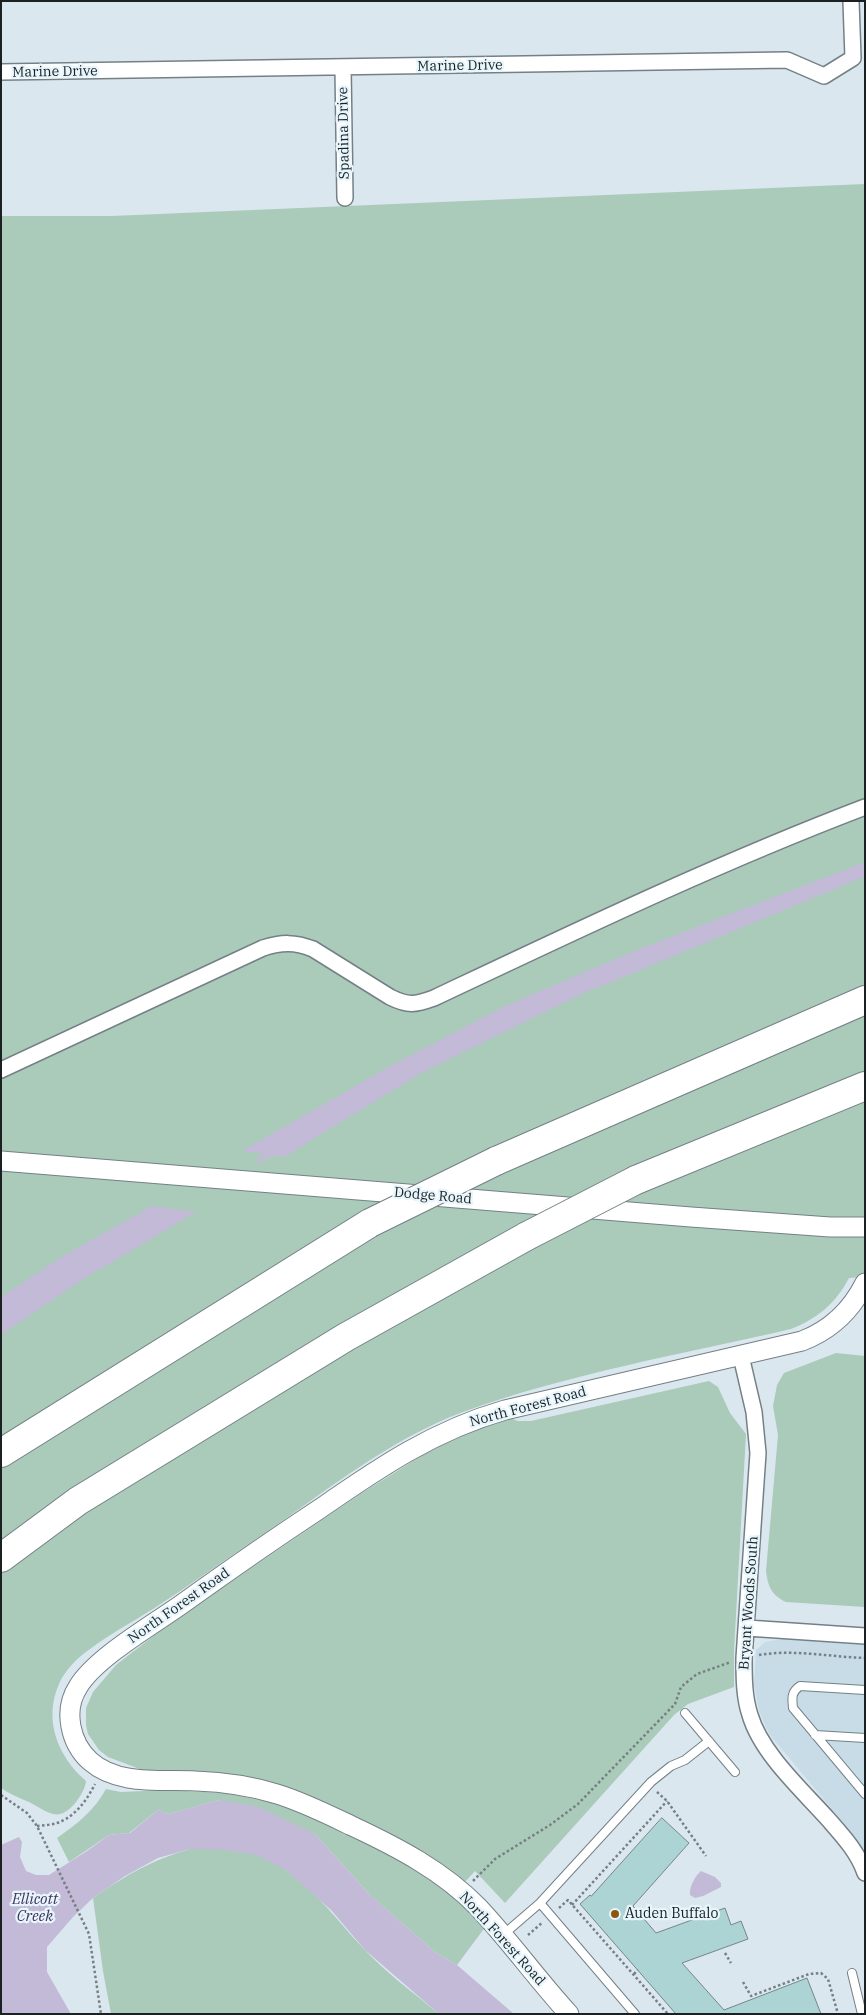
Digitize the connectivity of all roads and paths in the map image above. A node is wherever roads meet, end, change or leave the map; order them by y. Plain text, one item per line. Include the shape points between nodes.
1 (851, 1) edge
2 (343, 68) junction
3 (1, 72) edge
4 (345, 198) dead end
5 (865, 807) edge
6 (865, 1000) edge
7 (1, 1070) edge
8 (865, 1086) edge
9 (1, 1161) edge
10 (865, 1227) edge
11 (865, 1283) edge
12 (741, 1356) junction
13 (1, 1453) edge
14 (1, 1558) edge
15 (747, 1628) junction
16 (865, 1636) edge
17 (755, 1656) dead end
18 (865, 1658) edge
19 (734, 1661) dead end
20 (865, 1690) edge
21 (685, 1713) dead end
22 (815, 1735) junction
23 (865, 1738) edge
24 (709, 1742) junction
25 (735, 1772) dead end
26 (94, 1786) dead end
27 (862, 1787) edge
28 (657, 1792) dead end
29 (865, 1794) edge
30 (1, 1795) edge
31 (667, 1801) junction
32 (37, 1826) junction
33 (706, 1856) dead end
34 (865, 1873) edge
35 (462, 1892) junction
36 (540, 1903) junction
37 (572, 1905) junction
38 (558, 1909) dead end
39 (544, 1922) dead end
40 (502, 1935) junction
41 (528, 1936) dead end
42 (725, 1954) dead end
43 (731, 1964) dead end
44 (638, 1970) dead end
45 (634, 1974) junction
46 (852, 1974) dead end
47 (743, 1982) dead end
48 (101, 2014) edge
49 (569, 2014) edge
50 (636, 2014) edge
51 (668, 2014) edge
52 (838, 2014) edge
53 (862, 2014) edge

1 - 2 street, Marine Drive via 853,58 824,76 787,60
2 - 3 street, Marine Drive
2 - 4 street, Spadina Drive
5 - 7 street via 620,910 418,1004 402,1003 390,997 313,949 282,942
6 - 13 highway, bridge via 496,1161 370,1223
8 - 14 highway, bridge via 636,1180 527,1236 346,1337 78,1501
9 - 10 street, Dodge Road via 691,1217
11 - 12 street, North Forest Road via 850,1307 822,1332 802,1341
12 - 15 street, Bryant Woods South via 758,1438
12 - 35 street, North Forest Road via 505,1410 429,1439 356,1484 157,1621 96,1666 76,1688 70,1710 72,1731 83,1753 102,1769 126,1778 231,1784 276,1794 316,1809 396,1848
15 - 16 street
15 - 34 street, Bryant Woods South via 744,1683 749,1714 756,1730 778,1763 849,1845
17 - 18 path via 797,1653
19 - 35 path via 697,1674 681,1687 675,1704 578,1804 495,1859
20 - 22 lane via 800,1686 794,1690 793,1708
21 - 24 lane
22 - 23 lane
22 - 27 lane
24 - 25 lane
24 - 36 lane via 651,1782
26 - 32 path via 89,1797 74,1813 57,1823
27 - 29 lane
28 - 31 path
30 - 32 path via 26,1813
31 - 33 path
31 - 37 path
32 - 48 path via 89,1934
35 - 40 street, North Forest Road
36 - 40 lane
36 - 50 lane
37 - 38 path via 568,1900
37 - 45 path
39 - 41 path
40 - 49 street, North Forest Road
42 - 43 path
44 - 45 path
45 - 51 path
46 - 53 lane
47 - 52 path via 751,1996 809,1974 821,1973 828,1979

